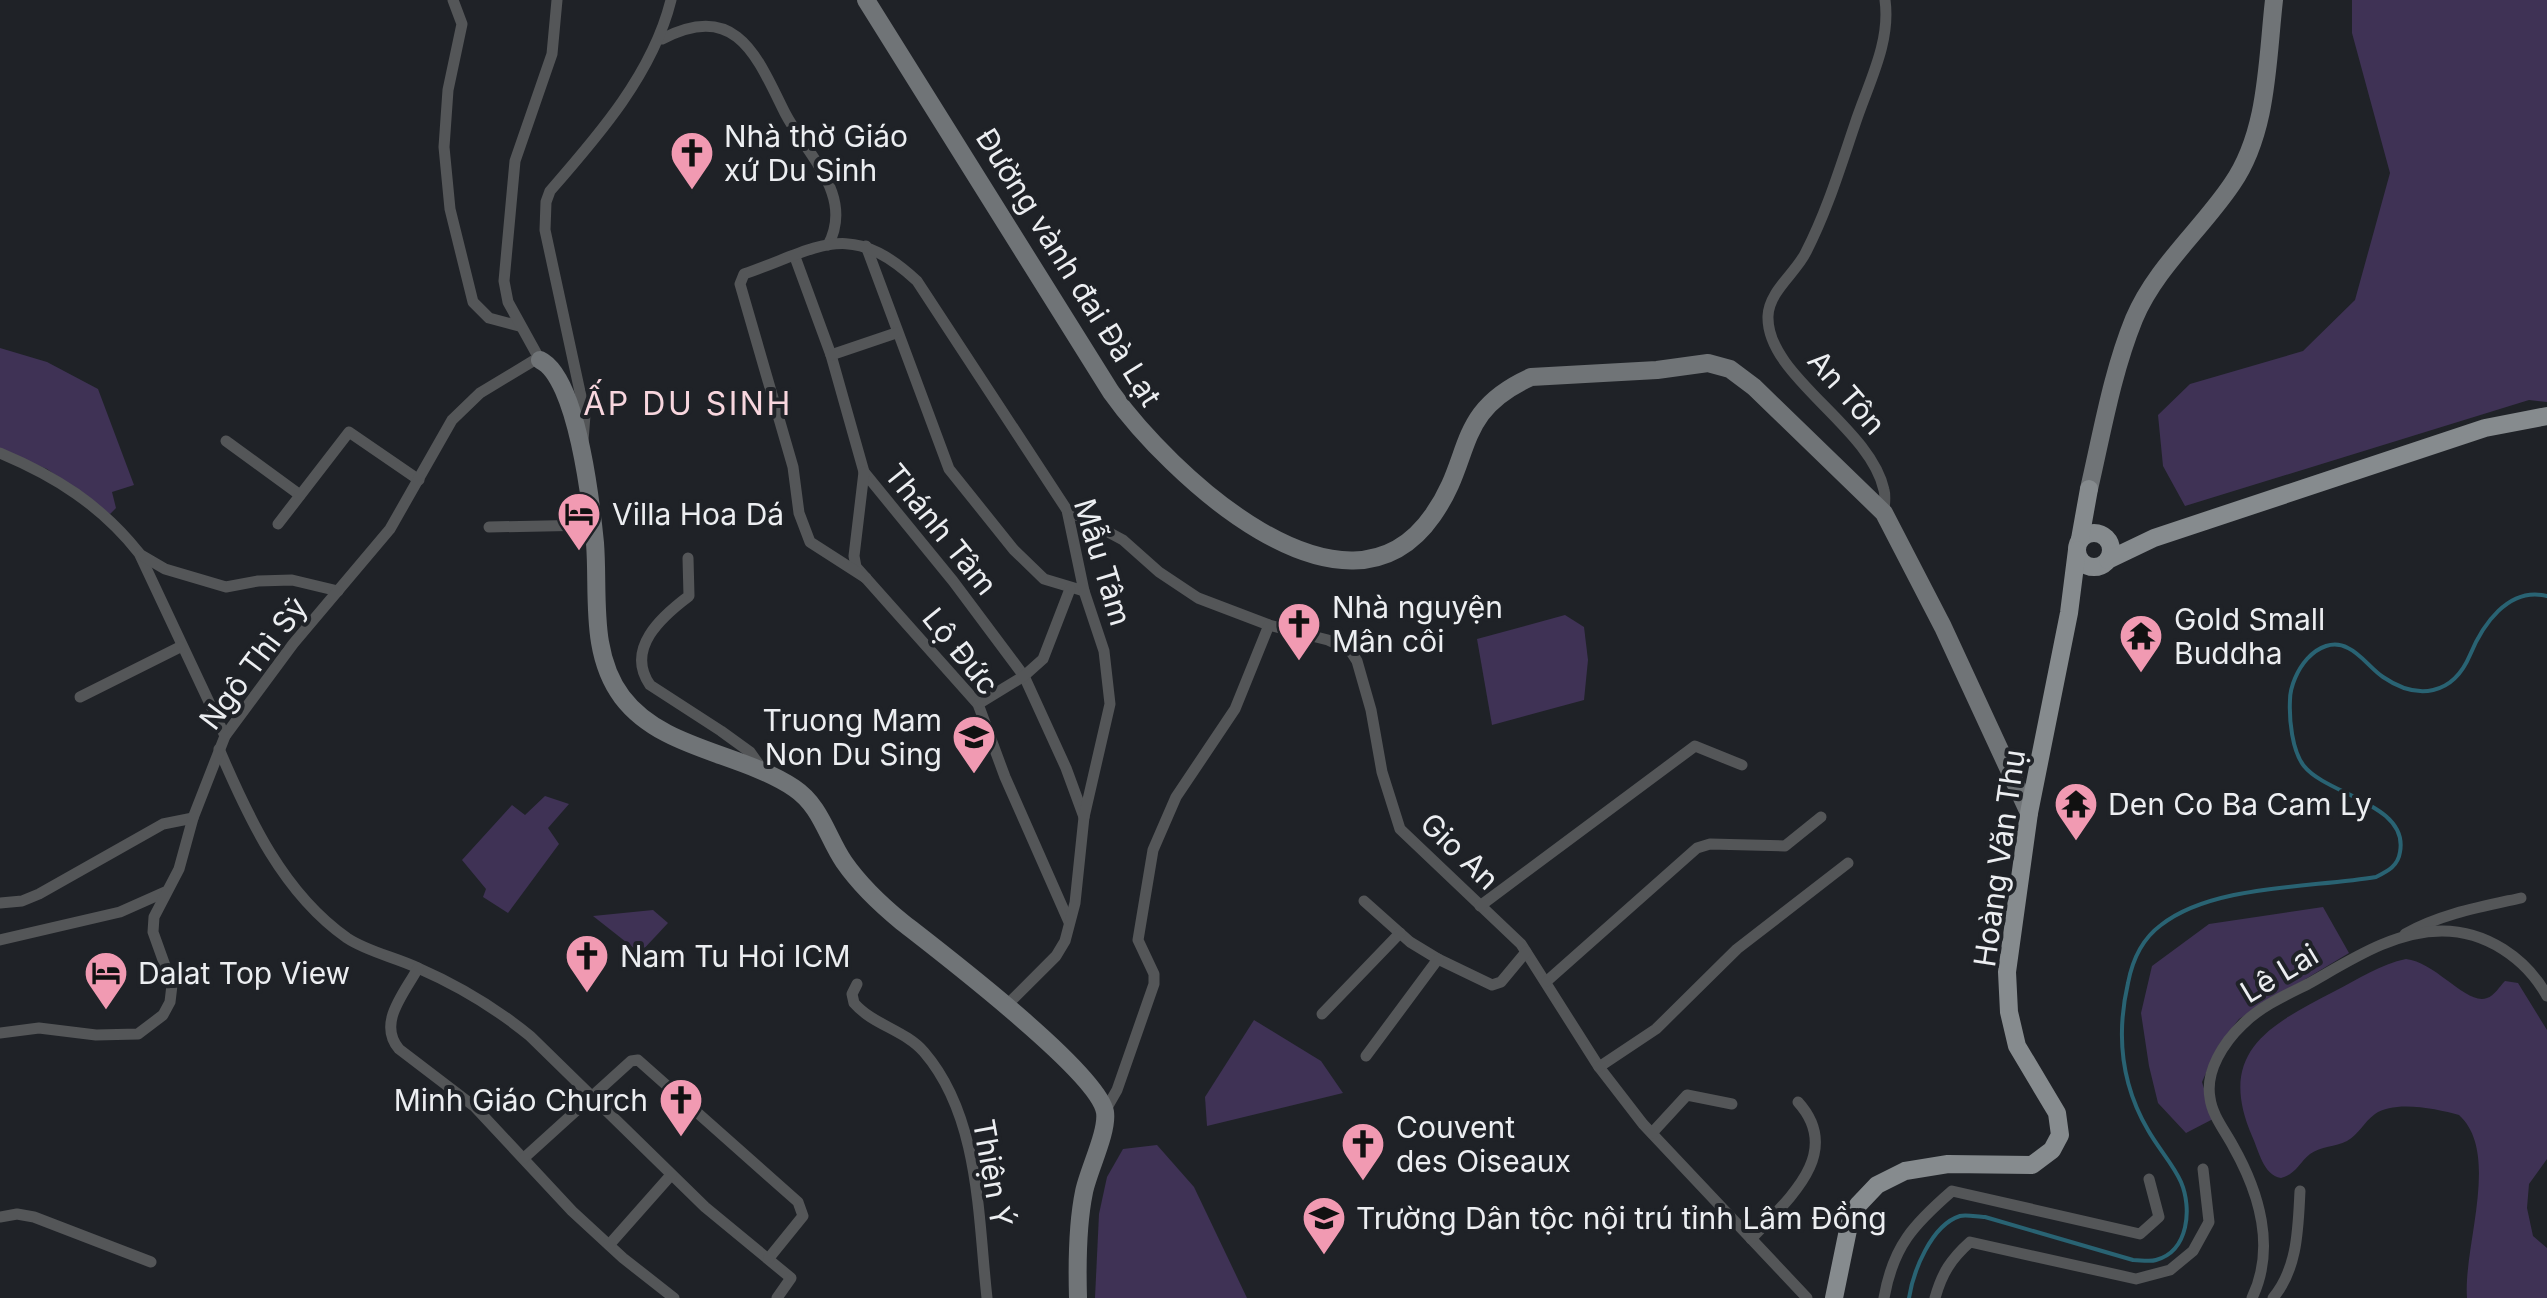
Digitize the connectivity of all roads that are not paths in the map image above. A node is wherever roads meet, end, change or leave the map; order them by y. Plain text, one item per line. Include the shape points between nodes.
1 (453, 0) edge
2 (557, 0) edge
3 (672, 0) edge
4 (866, 0) edge
5 (1886, 0) edge
6 (2274, 0) edge
7 (688, 14) dead end
8 (730, 17) dead end
9 (652, 49) junction
10 (828, 245) junction
11 (866, 245) junction
12 (795, 256) junction
13 (520, 326) junction
14 (896, 333) junction
15 (830, 354) junction
16 (540, 360) junction
17 (2547, 416) edge
18 (226, 441) dead end
19 (0, 452) edge
20 (582, 456) junction
21 (864, 472) junction
22 (418, 480) junction
23 (2090, 489) junction
24 (300, 495) junction
25 (1067, 510) junction
26 (1884, 513) junction
27 (278, 524) dead end
28 (593, 525) junction
29 (489, 527) dead end
30 (2104, 536) junction
31 (2154, 538) junction
32 (2078, 544) junction
33 (139, 553) junction
34 (688, 558) dead end
35 (2103, 563) junction
36 (866, 578) junction
37 (1070, 589) junction
38 (338, 592) junction
39 (1084, 592) junction
40 (2070, 613) junction
41 (1270, 625) junction
42 (180, 647) junction
43 (1024, 676) junction
44 (80, 697) dead end
45 (978, 704) junction
46 (225, 736) junction
47 (219, 749) junction
48 (1742, 766) dead end
49 (765, 773) junction
50 (2029, 813) junction
51 (1084, 817) junction
52 (1821, 817) dead end
53 (193, 818) junction
54 (1848, 863) dead end
55 (165, 892) junction
56 (2521, 898) dead end
57 (1364, 901) dead end
58 (0, 903) edge
59 (1480, 906) junction
60 (1069, 922) junction
61 (1400, 933) junction
62 (2397, 938) junction
63 (0, 940) edge
64 (1526, 952) junction
65 (1438, 959) junction
66 (418, 968) junction
67 (1547, 982) junction
68 (857, 984) dead end
69 (2547, 996) edge
70 (1006, 1006) junction
71 (1322, 1014) dead end
72 (0, 1033) edge
73 (1366, 1056) dead end
74 (1599, 1067) junction
75 (590, 1096) junction
76 (1798, 1102) dead end
77 (1732, 1104) dead end
78 (1104, 1111) junction
79 (1652, 1133) junction
80 (524, 1158) junction
81 (1948, 1164) junction
82 (2203, 1169) dead end
83 (670, 1176) junction
84 (2149, 1179) dead end
85 (1952, 1191) junction
86 (2300, 1191) dead end
87 (0, 1217) edge
88 (1751, 1239) junction
89 (609, 1246) junction
90 (769, 1258) junction
91 (151, 1262) dead end
92 (674, 1298) edge
93 (777, 1298) edge
94 (987, 1298) edge
95 (1078, 1298) edge
96 (1806, 1298) edge
97 (1834, 1298) edge
98 (1884, 1298) edge
99 (1935, 1298) edge
100 (2252, 1298) edge
101 (2272, 1298) edge

1 - 13 street via 462,24 444,147 450,209 474,302 489,318
2 - 13 street via 552,54 515,161 504,281
3 - 9 street
4 - 26 main road, Đường vành đai Đà Lạt via 1126,412 1194,484 1276,538 1326,558 1382,555 1432,518 1485,406 1506,388 1531,377 1708,363 1754,386
5 - 26 street, An Tôn via 1881,50 1834,189 1768,315 1773,347 1872,464 1884,490
6 - 23 main road via 2254,138 2232,184 2134,318
7 - 9 street
8 - 10 street via 752,40 834,195 836,226
9 - 20 street via 623,100 546,202 549,247 585,415
10 - 11 street
10 - 12 street
11 - 14 street
11 - 25 street, Mẫu Tâm via 916,281
12 - 15 street, Thánh Tâm
12 - 36 street via 744,274 740,284 810,542
13 - 16 street
14 - 15 street
14 - 37 street via 949,469 1014,550 1044,579
15 - 21 street, Thánh Tâm
16 - 20 main road via 561,380
16 - 22 street, Ngô Thì Sỹ via 463,408
17 - 31 main road via 2485,428
18 - 24 street
19 - 33 street via 92,503
20 - 28 main road
21 - 36 street via 854,556
21 - 43 street, Thánh Tâm
22 - 24 street via 349,432
22 - 38 street, Ngô Thì Sỹ via 390,529
23 - 30 main road via 2093,517
23 - 32 main road, Hoàng Văn Thụ
24 - 27 street
25 - 39 street, Mẫu Tâm
25 - 41 street, Gio An via 1123,540 1198,598
26 - 50 main road, An Tôn
28 - 29 street
28 - 49 main road via 600,638 620,695 663,732
30 - 31 main road
30 - 32 main road via 2090,532
30 - 35 main road via 2111,549
31 - 35 main road
32 - 35 main road via 2086,565
32 - 40 main road, Hoàng Văn Thụ
33 - 38 street via 165,570 226,587 292,580
33 - 42 street
34 - 49 street via 690,596 644,643 642,672 650,685 750,752
35 - 40 main road, Hoàng Văn Thụ
36 - 45 street, Lộ Đức
37 - 39 street
37 - 43 street via 1043,658
38 - 46 street, Ngô Thì Sỹ
39 - 51 street, Mẫu Tâm via 1104,651 1110,704
40 - 50 main road, Hoàng Văn Thụ
41 - 59 street, Gio An via 1350,650 1400,829
41 - 78 street via 1235,709 1176,796 1152,850 1138,940 1154,984 1118,1090
42 - 44 street
42 - 46 street
43 - 45 street
43 - 51 street, Thánh Tâm
45 - 60 street, Lộ Đức
46 - 47 street, Ngô Thì Sỹ
47 - 53 street, Ngô Thì Sỹ
47 - 66 street via 290,884 350,940
48 - 59 street via 1695,746
49 - 70 main road via 810,803 870,894
50 - 81 main road, Hoàng Văn Thụ via 2009,1012 2017,1046 2058,1113 2060,1135 2032,1166
51 - 60 street, Mẫu Tâm
52 - 67 street via 1785,846 1697,848
53 - 55 street, Ngô Thì Sỹ
53 - 58 street via 163,824 39,894
54 - 74 street via 1737,949 1656,1029
55 - 63 street via 120,912
55 - 72 street, Ngô Thì Sỹ via 153,932 172,985 170,1002 154,1023 138,1034 39,1028
56 - 62 street via 2441,917
57 - 61 street
59 - 64 street, Gio An
60 - 70 street, Mẫu Tâm via 1056,956
61 - 65 street
61 - 71 street
62 - 69 street, Lê Lai via 2437,931 2486,940 2520,960
62 - 100 street, Lê Lai via 2244,1022 2212,1070 2217,1118 2248,1171 2263,1222 2264,1274
64 - 65 street via 1492,985
64 - 67 street, Gio An
65 - 73 street
66 - 75 street via 516,1024
66 - 80 street via 390,1021 390,1039 475,1107
67 - 74 street, Gio An
68 - 94 street, Thiện Ý via 854,1004 927,1056 962,1121
70 - 78 main road via 1080,1073
74 - 79 street, Gio An
75 - 80 street
75 - 83 street
75 - 90 street via 638,1060 746,1154 798,1202 803,1216
76 - 88 street via 1814,1130 1811,1167
77 - 79 street via 1686,1095
78 - 95 main road via 1080,1212
79 - 88 street, Gio An
80 - 89 street
81 - 85 street
81 - 97 main road, Hoàng Văn Thụ via 1905,1171 1876,1185 1858,1204
82 - 99 street via 2208,1222 2193,1251 2170,1270 2136,1279 1970,1242 1951,1260
83 - 89 street
83 - 90 street
84 - 85 street via 2159,1216 2140,1234
85 - 98 street via 1898,1249
86 - 101 street via 2296,1249
87 - 91 street via 34,1218
88 - 96 street, Gio An
89 - 92 street
90 - 93 street via 792,1278

